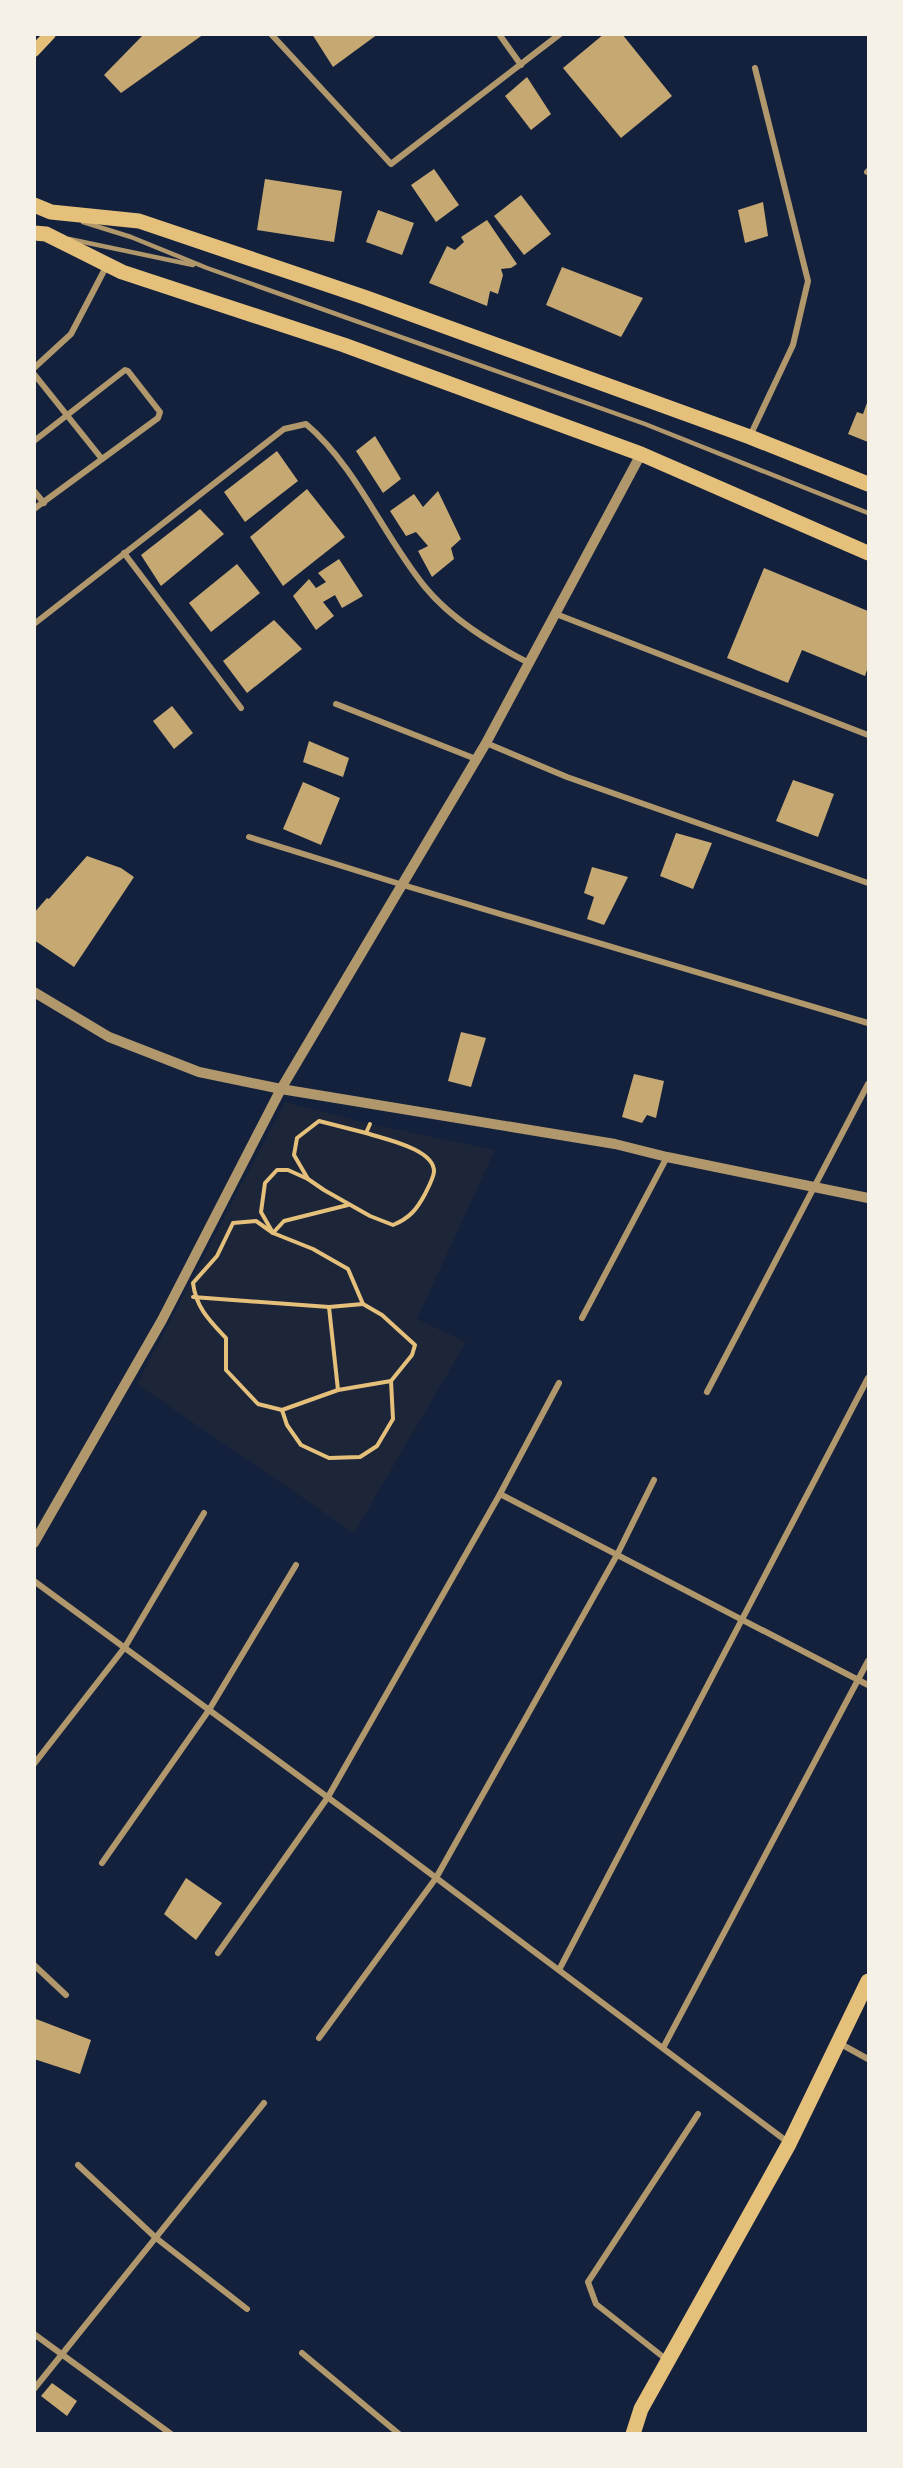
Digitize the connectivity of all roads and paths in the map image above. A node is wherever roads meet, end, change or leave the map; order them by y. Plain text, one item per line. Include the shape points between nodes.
1 (50, 34) edge
2 (271, 34) edge
3 (499, 34) edge
4 (560, 34) edge
5 (34, 51) edge
6 (521, 65) junction
7 (755, 68) dead end
8 (34, 205) edge
9 (51, 212) junction
10 (40, 233) edge
11 (108, 264) junction
12 (207, 268) junction
13 (34, 368) edge
14 (34, 374) edge
15 (67, 415) junction
16 (750, 437) junction
17 (34, 441) edge
18 (641, 454) junction
19 (102, 459) junction
20 (868, 484) edge
21 (34, 491) edge
22 (44, 502) junction
23 (34, 509) edge
24 (868, 513) edge
25 (124, 552) junction
26 (868, 553) edge
27 (556, 614) junction
28 (34, 624) edge
29 (529, 663) junction
30 (336, 704) dead end
31 (241, 708) dead end
32 (868, 735) edge
33 (486, 743) junction
34 (476, 759) junction
35 (249, 837) dead end
36 (868, 883) edge
37 (403, 885) junction
38 (34, 992) edge
39 (868, 1023) edge
40 (868, 1084) edge
41 (281, 1089) junction
42 (370, 1124) dead end
43 (366, 1133) junction
44 (667, 1157) junction
45 (308, 1179) junction
46 (814, 1186) junction
47 (868, 1198) edge
48 (349, 1204) junction
49 (273, 1233) junction
50 (184, 1294) dead end
51 (195, 1298) junction
52 (363, 1304) junction
53 (329, 1307) junction
54 (582, 1318) dead end
55 (868, 1378) edge
56 (391, 1381) junction
57 (559, 1383) dead end
58 (338, 1390) junction
59 (707, 1392) dead end
60 (282, 1410) junction
61 (654, 1480) dead end
62 (500, 1494) junction
63 (204, 1514) dead end
64 (34, 1543) edge
65 (617, 1555) junction
66 (296, 1565) dead end
67 (34, 1581) edge
68 (742, 1620) junction
69 (125, 1647) junction
70 (868, 1661) edge
71 (858, 1680) junction
72 (868, 1685) edge
73 (209, 1710) junction
74 (34, 1764) edge
75 (328, 1797) junction
76 (102, 1863) dead end
77 (436, 1878) junction
78 (218, 1953) dead end
79 (34, 1965) edge
80 (559, 1970) junction
81 (868, 1981) edge
82 (66, 1995) dead end
83 (319, 2038) dead end
84 (838, 2043) junction
85 (663, 2048) junction
86 (868, 2059) edge
87 (264, 2103) dead end
88 (698, 2114) dead end
89 (789, 2144) junction
90 (78, 2165) dead end
91 (156, 2238) junction
92 (248, 2309) dead end
93 (34, 2334) edge
94 (302, 2353) dead end
95 (61, 2356) junction
96 (668, 2360) junction
97 (34, 2389) edge
98 (171, 2433) edge
99 (399, 2433) edge
100 (633, 2433) edge

1 - 5 main road
2 - 6 street via 391,164
3 - 6 street
4 - 6 street
7 - 16 street via 808,281 793,345
8 - 9 main road
9 - 12 lane via 131,237
9 - 16 main road via 140,221 364,297
10 - 11 main road
10 - 12 lane
11 - 13 street via 71,334
11 - 18 main road
12 - 24 lane via 645,424
14 - 15 street
15 - 17 street
15 - 19 street
15 - 19 street via 125,370 158,408 158,418
16 - 20 main road
18 - 26 main road
18 - 27 street
19 - 22 street
21 - 22 street
22 - 23 street
25 - 28 street
25 - 29 street via 284,429 306,424 346,470 426,588 461,621
25 - 31 street
27 - 29 street
27 - 32 street
29 - 33 street
30 - 34 street
33 - 34 street
33 - 36 street via 567,777
34 - 37 street
35 - 37 street
37 - 39 street
37 - 41 street
38 - 41 street via 109,1037 199,1072
40 - 46 street
41 - 44 street via 615,1144
41 - 64 street via 162,1320
42 - 43 path
43 - 45 path via 320,1121 297,1138 294,1155
43 - 48 path via 420,1151 431,1161 434,1172 420,1204 409,1218 393,1225
44 - 46 street
44 - 54 street
45 - 48 path
45 - 49 path via 288,1170 277,1170 265,1183 261,1212
46 - 47 street
46 - 59 street
48 - 49 path via 284,1221
49 - 51 path via 256,1221 233,1223 217,1256 193,1283
49 - 52 path via 348,1269
50 - 51 path
51 - 53 path
51 - 60 path via 226,1338 226,1370 258,1404
52 - 53 path
52 - 56 path via 382,1314 414,1345 412,1355
53 - 58 path
55 - 68 street
56 - 58 path
56 - 60 path via 393,1419 377,1446 360,1457 329,1458 301,1445
57 - 62 street
58 - 60 path
61 - 65 street
62 - 65 street
62 - 75 street
63 - 69 street
65 - 68 street
65 - 77 street
66 - 73 street
67 - 69 street
68 - 71 street
68 - 80 street
69 - 73 street
69 - 74 street
70 - 71 street
71 - 72 street
71 - 85 street
73 - 75 street
73 - 76 street
75 - 77 street
75 - 78 street
77 - 80 street
77 - 83 street
79 - 82 street
80 - 85 street
81 - 84 main road
84 - 86 street
84 - 89 main road
85 - 89 street
87 - 91 street
88 - 96 street via 588,2282 596,2304
89 - 96 main road
90 - 91 street
91 - 92 street
91 - 95 street
93 - 95 street
94 - 99 street
95 - 97 street
95 - 98 street
96 - 100 main road via 641,2409

